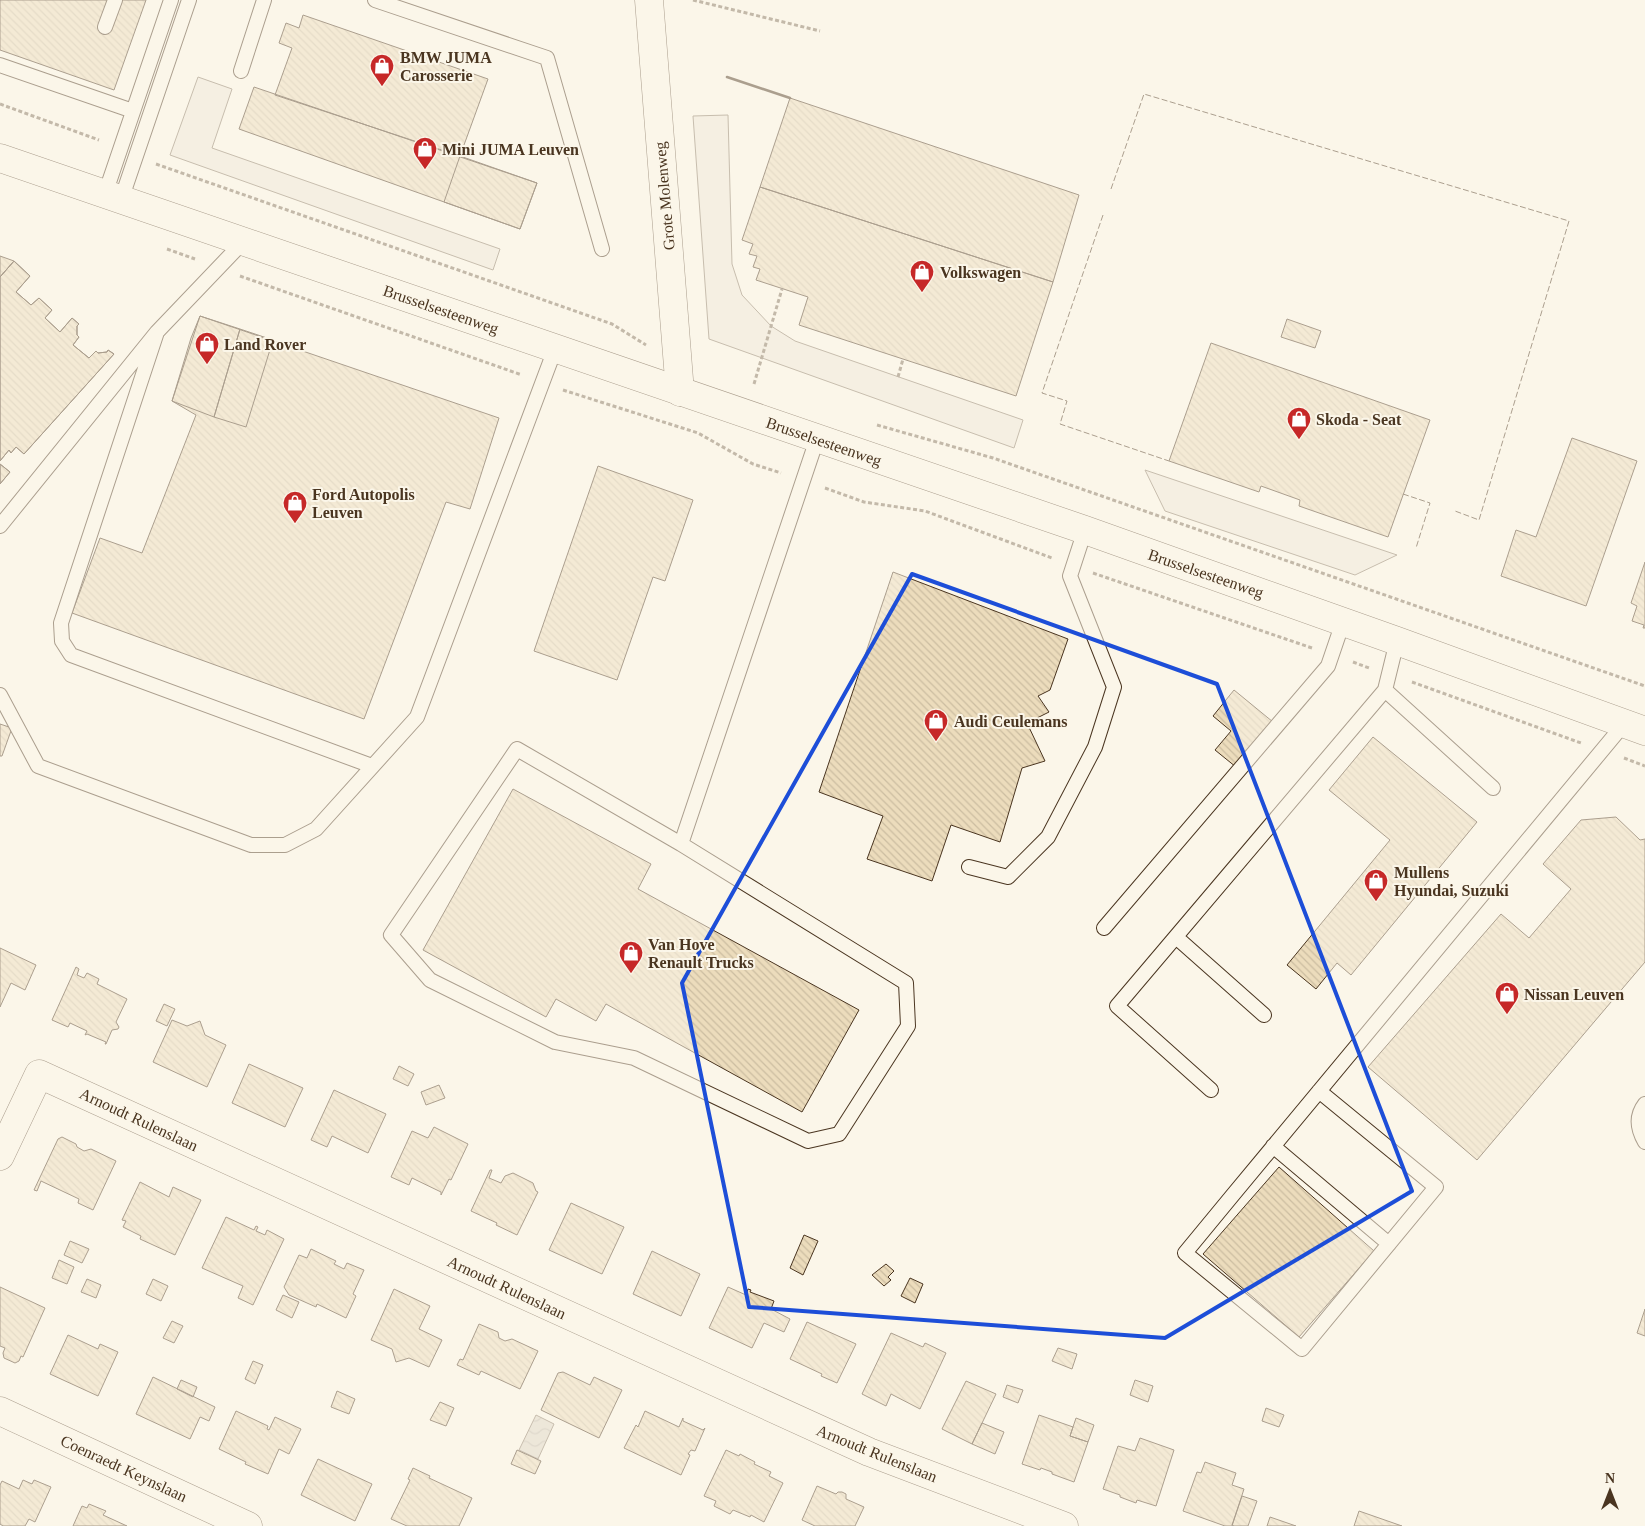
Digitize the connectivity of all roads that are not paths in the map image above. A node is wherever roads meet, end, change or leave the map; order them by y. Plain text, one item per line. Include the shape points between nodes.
1 (115, 0) edge
2 (171, 0) edge
3 (189, 0) edge
4 (264, 0) edge
5 (375, 0) edge
6 (649, 0) edge
7 (105, 28) dead end
8 (0, 64) edge
9 (241, 70) dead end
10 (133, 111) junction
11 (0, 158) edge
12 (113, 197) junction
13 (244, 241) junction
14 (602, 249) dead end
15 (157, 332) junction
16 (555, 349) junction
17 (680, 392) junction
18 (817, 439) junction
19 (0, 526) edge
20 (1085, 530) junction
21 (1343, 622) junction
22 (1397, 640) junction
23 (1385, 690) junction
24 (0, 695) edge
25 (1634, 727) edge
26 (372, 766) junction
27 (1493, 788) dead end
28 (681, 844) junction
29 (970, 867) dead end
30 (1104, 928) dead end
31 (1176, 937) junction
32 (1264, 1015) dead end
33 (1211, 1090) dead end
34 (1319, 1090) junction
35 (1645, 1104) edge
36 (1645, 1142) edge
37 (1273, 1146) junction
38 (0, 1156) edge
39 (1389, 1244) junction
40 (0, 1411) edge
41 (248, 1526) edge
42 (1064, 1526) edge

1 - 7 lane
2 - 10 lane
3 - 12 lane via 136,157
4 - 9 lane
5 - 14 lane via 547,58
6 - 17 street, Grote Molenweg
8 - 10 lane
10 - 12 lane via 120,150
11 - 12 street, Brusselsesteenweg
12 - 13 street, Brusselsesteenweg
13 - 15 lane
13 - 16 street, Brusselsesteenweg
15 - 19 lane
15 - 26 lane via 61,623 62,641 71,655
16 - 17 street, Brusselsesteenweg
16 - 26 lane via 417,717
17 - 18 street, Brusselsesteenweg
18 - 20 street, Brusselsesteenweg
18 - 28 lane
20 - 21 street, Brusselsesteenweg
20 - 29 lane via 1070,576 1114,687 1095,747 1048,837 1008,877
21 - 22 street, Brusselsesteenweg
21 - 30 lane via 1328,666
22 - 23 lane
22 - 25 street, Brusselsesteenweg
23 - 27 lane
23 - 31 lane
24 - 26 lane via 38,766 251,845 285,845 316,829
25 - 34 lane
28 - 28 lane via 517,749 391,935 430,980 555,1042 634,1058 808,1141 839,1134 908,1026 906,983
31 - 32 lane
31 - 33 lane via 1117,1006
34 - 37 lane
34 - 39 lane via 1436,1187
35 - 36 lane via 1638,1129
37 - 39 lane
37 - 39 lane via 1185,1253 1302,1349
38 - 42 street, Arnoudt Rulenslaan via 39,1074 869,1452
40 - 41 street, Coenraedt Keynslaan

